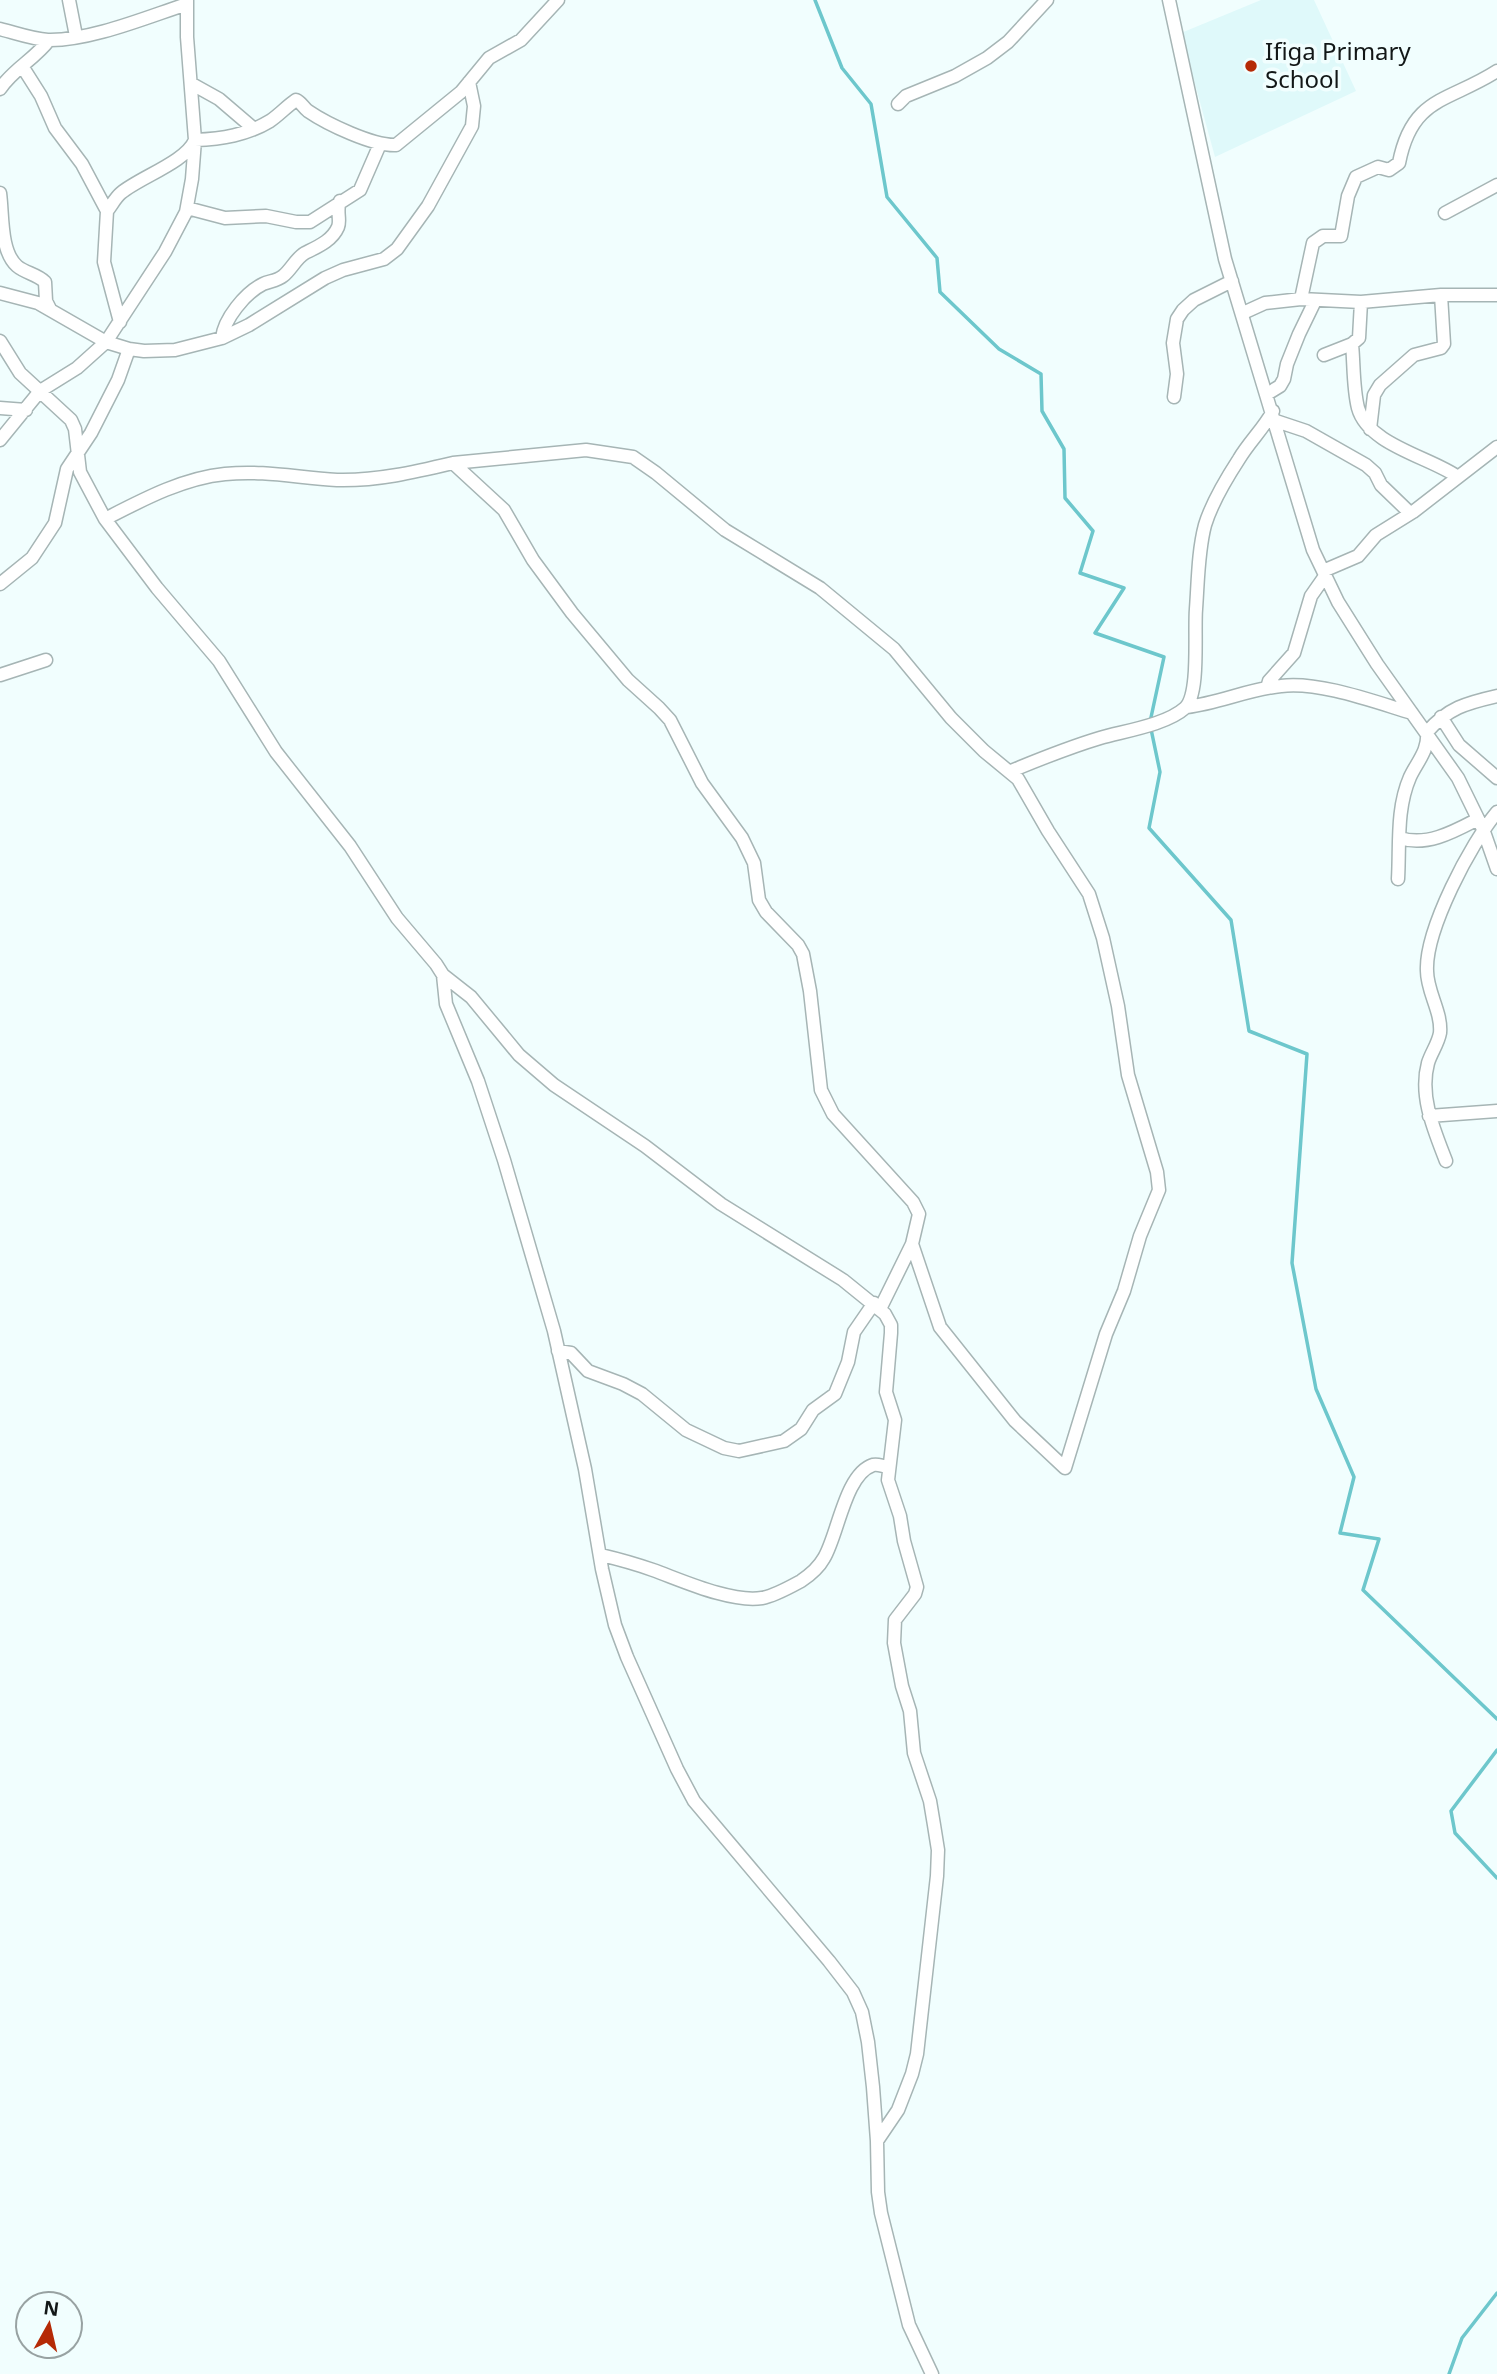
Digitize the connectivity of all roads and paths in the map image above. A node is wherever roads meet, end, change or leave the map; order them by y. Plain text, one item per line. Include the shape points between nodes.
1 (69, 0) edge
2 (558, 0) edge
3 (1047, 0) edge
4 (1169, 0) edge
5 (187, 2) edge
6 (0, 29) edge
7 (76, 36) junction
8 (49, 40) junction
9 (22, 66) junction
10 (1497, 71) edge
11 (469, 82) junction
12 (192, 85) junction
13 (0, 89) edge
14 (898, 104) dead end
15 (253, 128) junction
16 (195, 140) junction
17 (380, 144) junction
18 (1497, 185) edge
19 (0, 193) edge
20 (340, 201) junction
21 (187, 208) junction
22 (107, 211) junction
23 (1445, 214) dead end
24 (1232, 281) junction
25 (0, 293) edge
26 (1441, 295) junction
27 (1497, 295) edge
28 (1301, 299) junction
29 (1315, 301) junction
30 (1361, 302) junction
31 (50, 309) junction
32 (1243, 313) junction
33 (120, 322) junction
34 (222, 338) junction
35 (0, 341) edge
36 (106, 342) junction
37 (1352, 344) junction
38 (129, 349) junction
39 (1324, 355) dead end
40 (40, 391) junction
41 (1267, 394) junction
42 (1174, 397) dead end
43 (0, 408) edge
44 (26, 410) junction
45 (1274, 416) junction
46 (1370, 429) junction
47 (0, 440) edge
48 (1497, 447) edge
49 (76, 453) junction
50 (453, 463) junction
51 (1458, 477) junction
52 (1410, 513) junction
53 (105, 519) junction
54 (1324, 573) junction
55 (0, 584) edge
56 (46, 660) dead end
57 (0, 675) edge
58 (1267, 688) junction
59 (1497, 696) edge
60 (1187, 707) junction
61 (1412, 713) junction
62 (1441, 717) junction
63 (1427, 733) junction
64 (1011, 771) junction
65 (1497, 778) edge
66 (1497, 812) edge
67 (1480, 824) junction
68 (1400, 838) junction
69 (1497, 869) edge
70 (1398, 879) dead end
71 (443, 975) junction
72 (1497, 1111) edge
73 (1429, 1116) junction
74 (1446, 1161) dead end
75 (912, 1244) junction
76 (877, 1306) junction
77 (558, 1350) junction
78 (889, 1468) junction
79 (601, 1555) junction
80 (877, 2141) junction
81 (932, 2374) edge

1 - 7 street
2 - 11 street via 521,40 489,58
3 - 14 street via 987,58
4 - 24 street
5 - 7 street
5 - 12 street
6 - 8 street
7 - 8 street
8 - 9 street
9 - 13 street
9 - 22 street
10 - 28 street via 1415,120 1399,163 1389,170 1378,167 1356,177 1341,236 1323,236 1314,243
11 - 17 street via 399,144
11 - 34 street via 472,126 428,206 397,248 384,258 325,278
12 - 15 street via 219,99
12 - 16 street
15 - 16 street via 227,138
15 - 17 street via 297,100 328,122
16 - 21 street
16 - 22 street via 177,158 124,191
17 - 20 street via 360,190
18 - 23 street
19 - 31 street via 3,237 11,260 45,282
20 - 21 street via 304,223 266,216 225,218
20 - 34 street via 339,222 322,246 300,256 284,276 256,289 232,313
21 - 33 street
22 - 33 street via 104,262
24 - 32 street
24 - 42 street via 1194,300 1177,319 1172,343 1177,374
25 - 31 street
26 - 27 street
26 - 30 street
26 - 46 street via 1444,344 1414,355 1380,385 1374,395
28 - 29 street
28 - 32 street via 1265,303
29 - 30 street
29 - 41 street via 1284,379
30 - 37 street via 1360,334
31 - 36 street
32 - 41 street
33 - 36 street
34 - 38 street via 175,350
35 - 40 street via 20,373
36 - 38 street
36 - 40 street via 77,368
37 - 39 street
37 - 46 street via 1358,407
38 - 49 street via 91,433
40 - 44 street
40 - 49 street via 71,420
41 - 45 street
43 - 44 street
44 - 47 street
45 - 52 street via 1366,465
45 - 54 street via 1302,516
45 - 60 street via 1240,456 1206,524 1195,622 1194,690
46 - 51 street
48 - 51 street
49 - 53 street via 86,488
49 - 55 street via 49,533 24,566
50 - 53 street via 352,480 279,472 223,474 170,488
50 - 64 street via 586,450 633,457 725,530 820,588 866,624 905,660 957,724
50 - 75 street via 504,510 533,560 572,612 628,680 670,720 702,783 743,838 766,912 803,954 825,1101 913,1202 919,1214
51 - 52 street
52 - 54 street via 1376,535 1358,556
53 - 71 street via 219,661 276,752
54 - 58 street via 1308,603 1294,653
54 - 61 street via 1338,602
56 - 57 street
58 - 60 street
58 - 61 street via 1317,688
59 - 62 street via 1454,708
60 - 64 street
61 - 63 street
62 - 63 street
62 - 65 street via 1459,745
63 - 67 street via 1458,779
63 - 68 street via 1428,743 1401,806
64 - 75 street via 1094,904 1118,1006 1128,1075 1159,1182 1102,1343 1065,1468 1015,1421 944,1333
66 - 67 street
67 - 68 street via 1424,841
67 - 69 street
67 - 73 street via 1430,944 1427,972 1440,1032 1426,1078
68 - 70 street
71 - 76 street via 471,997 519,1055 554,1085 721,1204 835,1274
71 - 77 street via 446,1004 504,1160
72 - 73 street
73 - 74 street
75 - 76 street via 889,1296
76 - 77 street via 855,1332 835,1394 784,1441 739,1451 686,1430 642,1394 588,1371 571,1353
76 - 78 street via 889,1320 891,1334 886,1392 895,1429
77 - 79 street
78 - 79 street via 873,1465 862,1471 842,1510 830,1548 816,1569 762,1598 703,1589
78 - 80 street via 890,1490 917,1587 895,1620 895,1652 938,1850 917,2054 906,2094
79 - 80 street via 627,1657 686,1790 859,2003 868,2042
80 - 81 street via 878,2192 888,2245 909,2325

